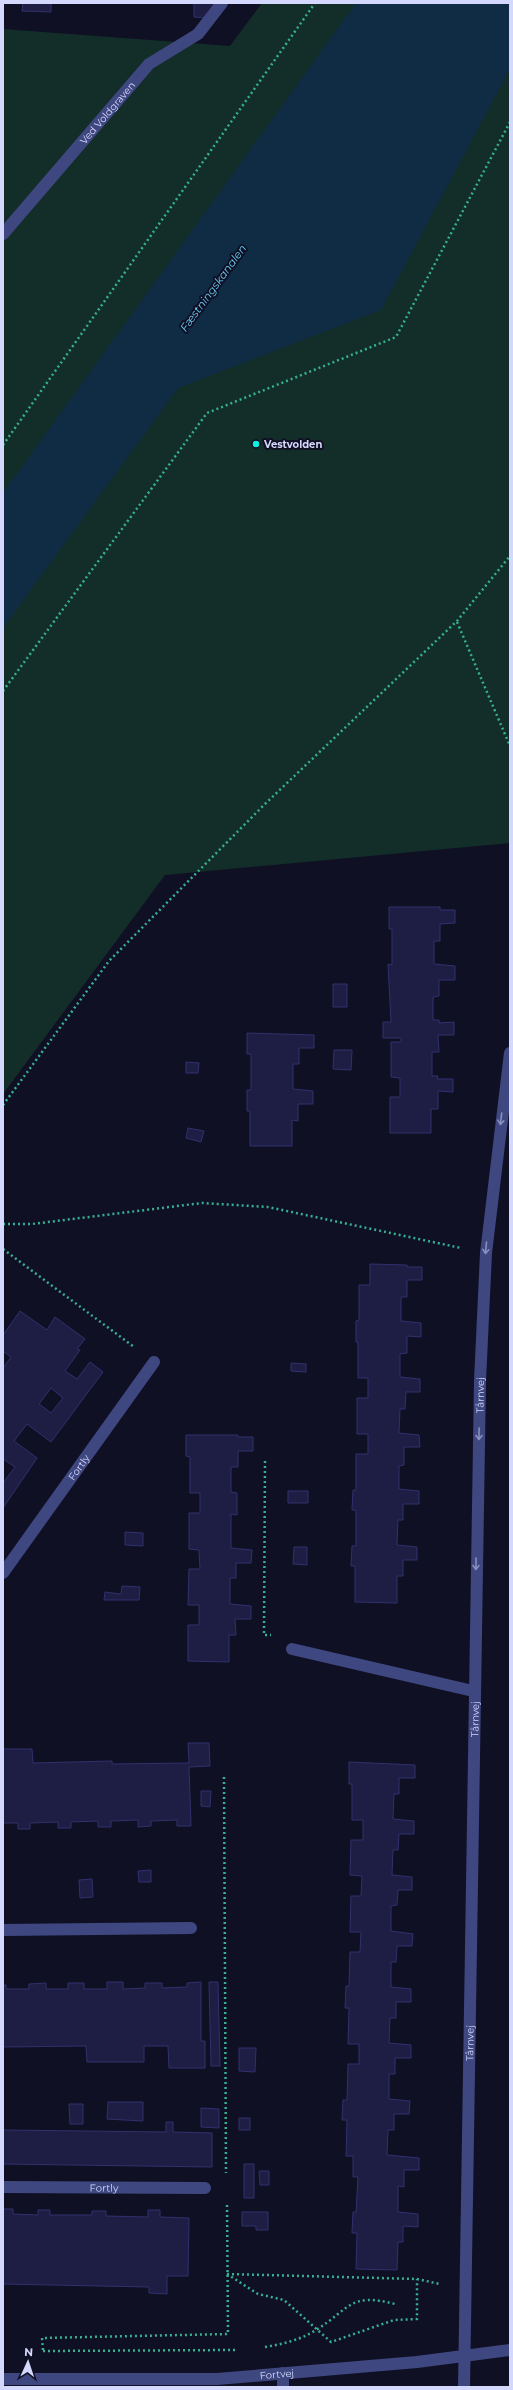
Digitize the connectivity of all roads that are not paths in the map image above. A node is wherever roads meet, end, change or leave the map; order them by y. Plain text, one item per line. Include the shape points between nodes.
1 (222, 3) edge
2 (3, 234) edge
3 (510, 1053) edge
4 (154, 1362) road end
5 (3, 1573) edge
6 (292, 1649) road end
7 (474, 1691) junction
8 (191, 1928) dead end
9 (3, 1930) edge
10 (3, 2186) edge
11 (205, 2188) dead end
12 (510, 2350) edge
13 (465, 2357) junction
14 (283, 2373) junction
15 (3, 2379) edge
16 (43, 2383) edge
17 (283, 2387) edge
18 (464, 2387) edge

1 - 2 street, Ved Voldgraven via 198,34 149,64
3 -> 7 street, Tårnvej via 486,1253 480,1381
4 - 5 street, Fortly
6 - 7 street
7 - 13 street, Tårnvej
8 - 9 street
10 - 11 street, Fortly
12 - 13 street, Fortvej
13 - 14 street, Fortvej
13 - 18 street, Tårnvej
14 - 16 street, Fortvej via 217,2379
14 - 17 street
15 - 16 street, Fortvej

